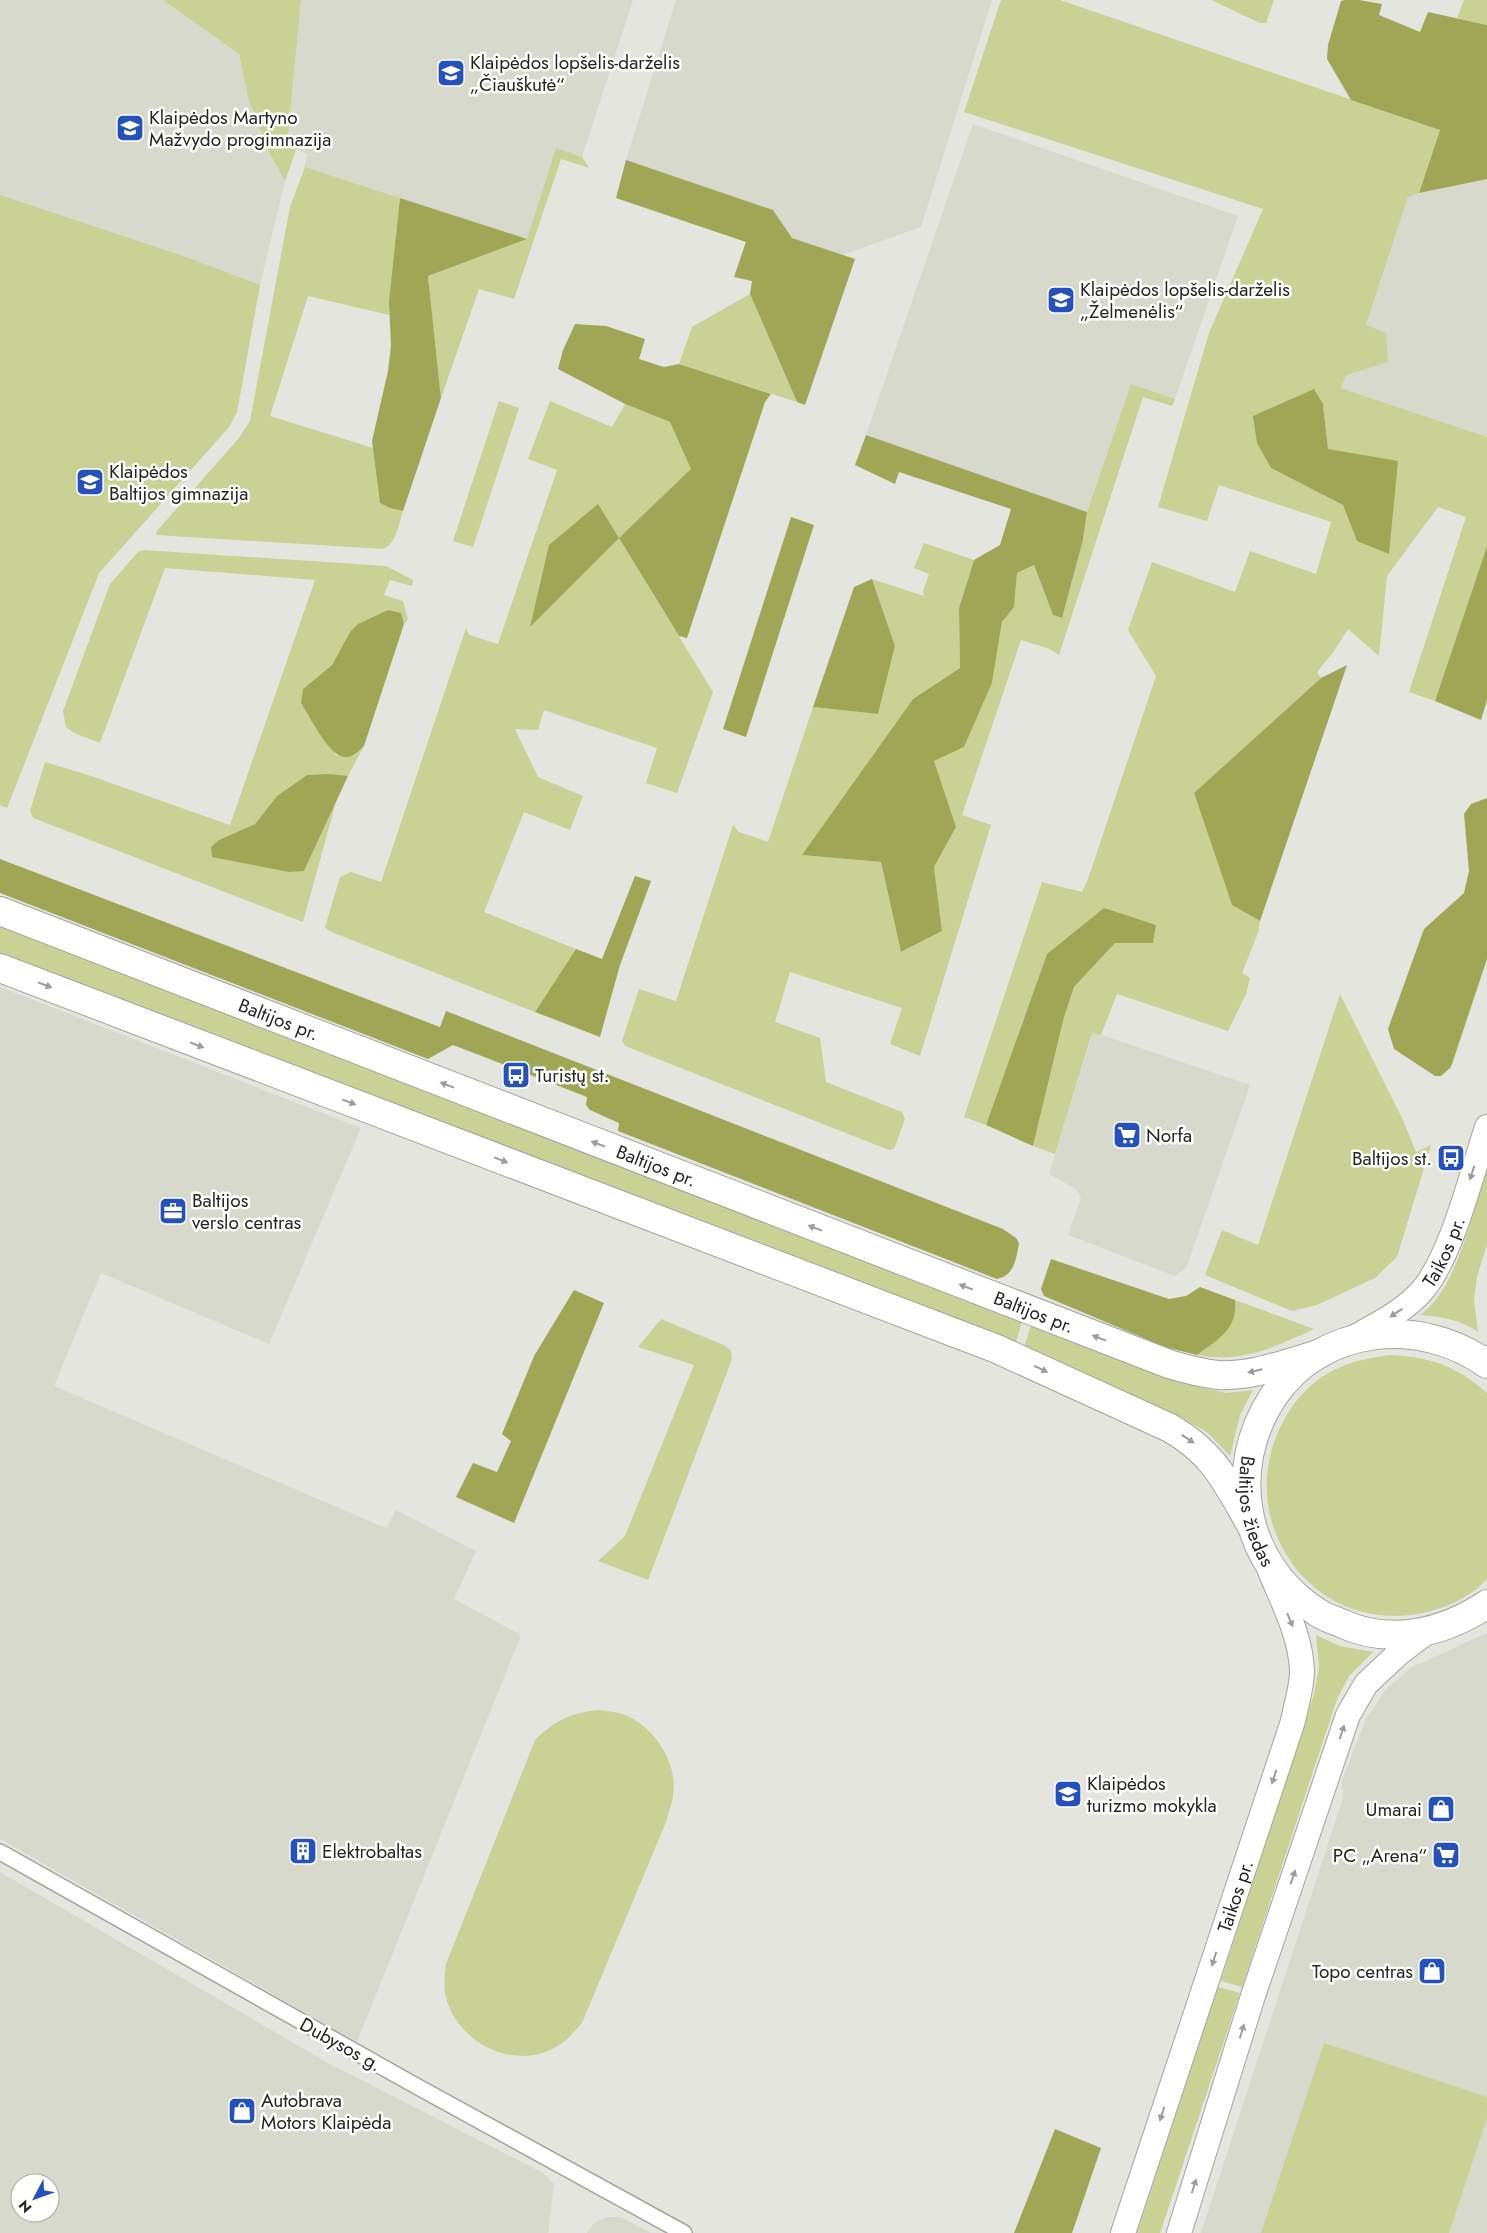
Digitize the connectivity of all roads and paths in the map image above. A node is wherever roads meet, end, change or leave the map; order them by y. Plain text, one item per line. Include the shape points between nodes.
1 (0, 911) edge
2 (0, 968) edge
3 (1487, 1127) edge
4 (1351, 1340) junction
5 (1319, 1354) junction
6 (1487, 1364) edge
7 (1251, 1525) junction
8 (1264, 1559) junction
9 (1481, 1610) edge
10 (1427, 1632) junction
11 (0, 1852) edge
12 (684, 2233) edge
13 (1123, 2233) edge
14 (1179, 2233) edge

5 -> 1 highway, Baltijos pr. via 1250,1373 1219,1375 1169,1364
2 -> 7 highway via 997,1349 1192,1441 1211,1460
3 -> 4 main road, Taikos pr. via 1439,1264 1421,1292 1400,1311
4 - 5 highway, Baltijos žiedas
4 - 6 highway, Baltijos žiedas via 1394,1333 1415,1334 1456,1346
5 - 7 highway, Baltijos žiedas via 1293,1374 1260,1419 1251,1447 1245,1486
7 - 8 highway, Baltijos žiedas
8 - 10 highway, Baltijos žiedas via 1288,1589 1317,1613 1352,1628 1389,1635
8 -> 13 main road, Taikos pr. via 1295,1633 1302,1673 1300,1690 1293,1721
9 - 10 highway, Baltijos žiedas
14 -> 10 main road via 1253,1996 1348,1715 1366,1684
11 - 12 street, Dubysos g.

